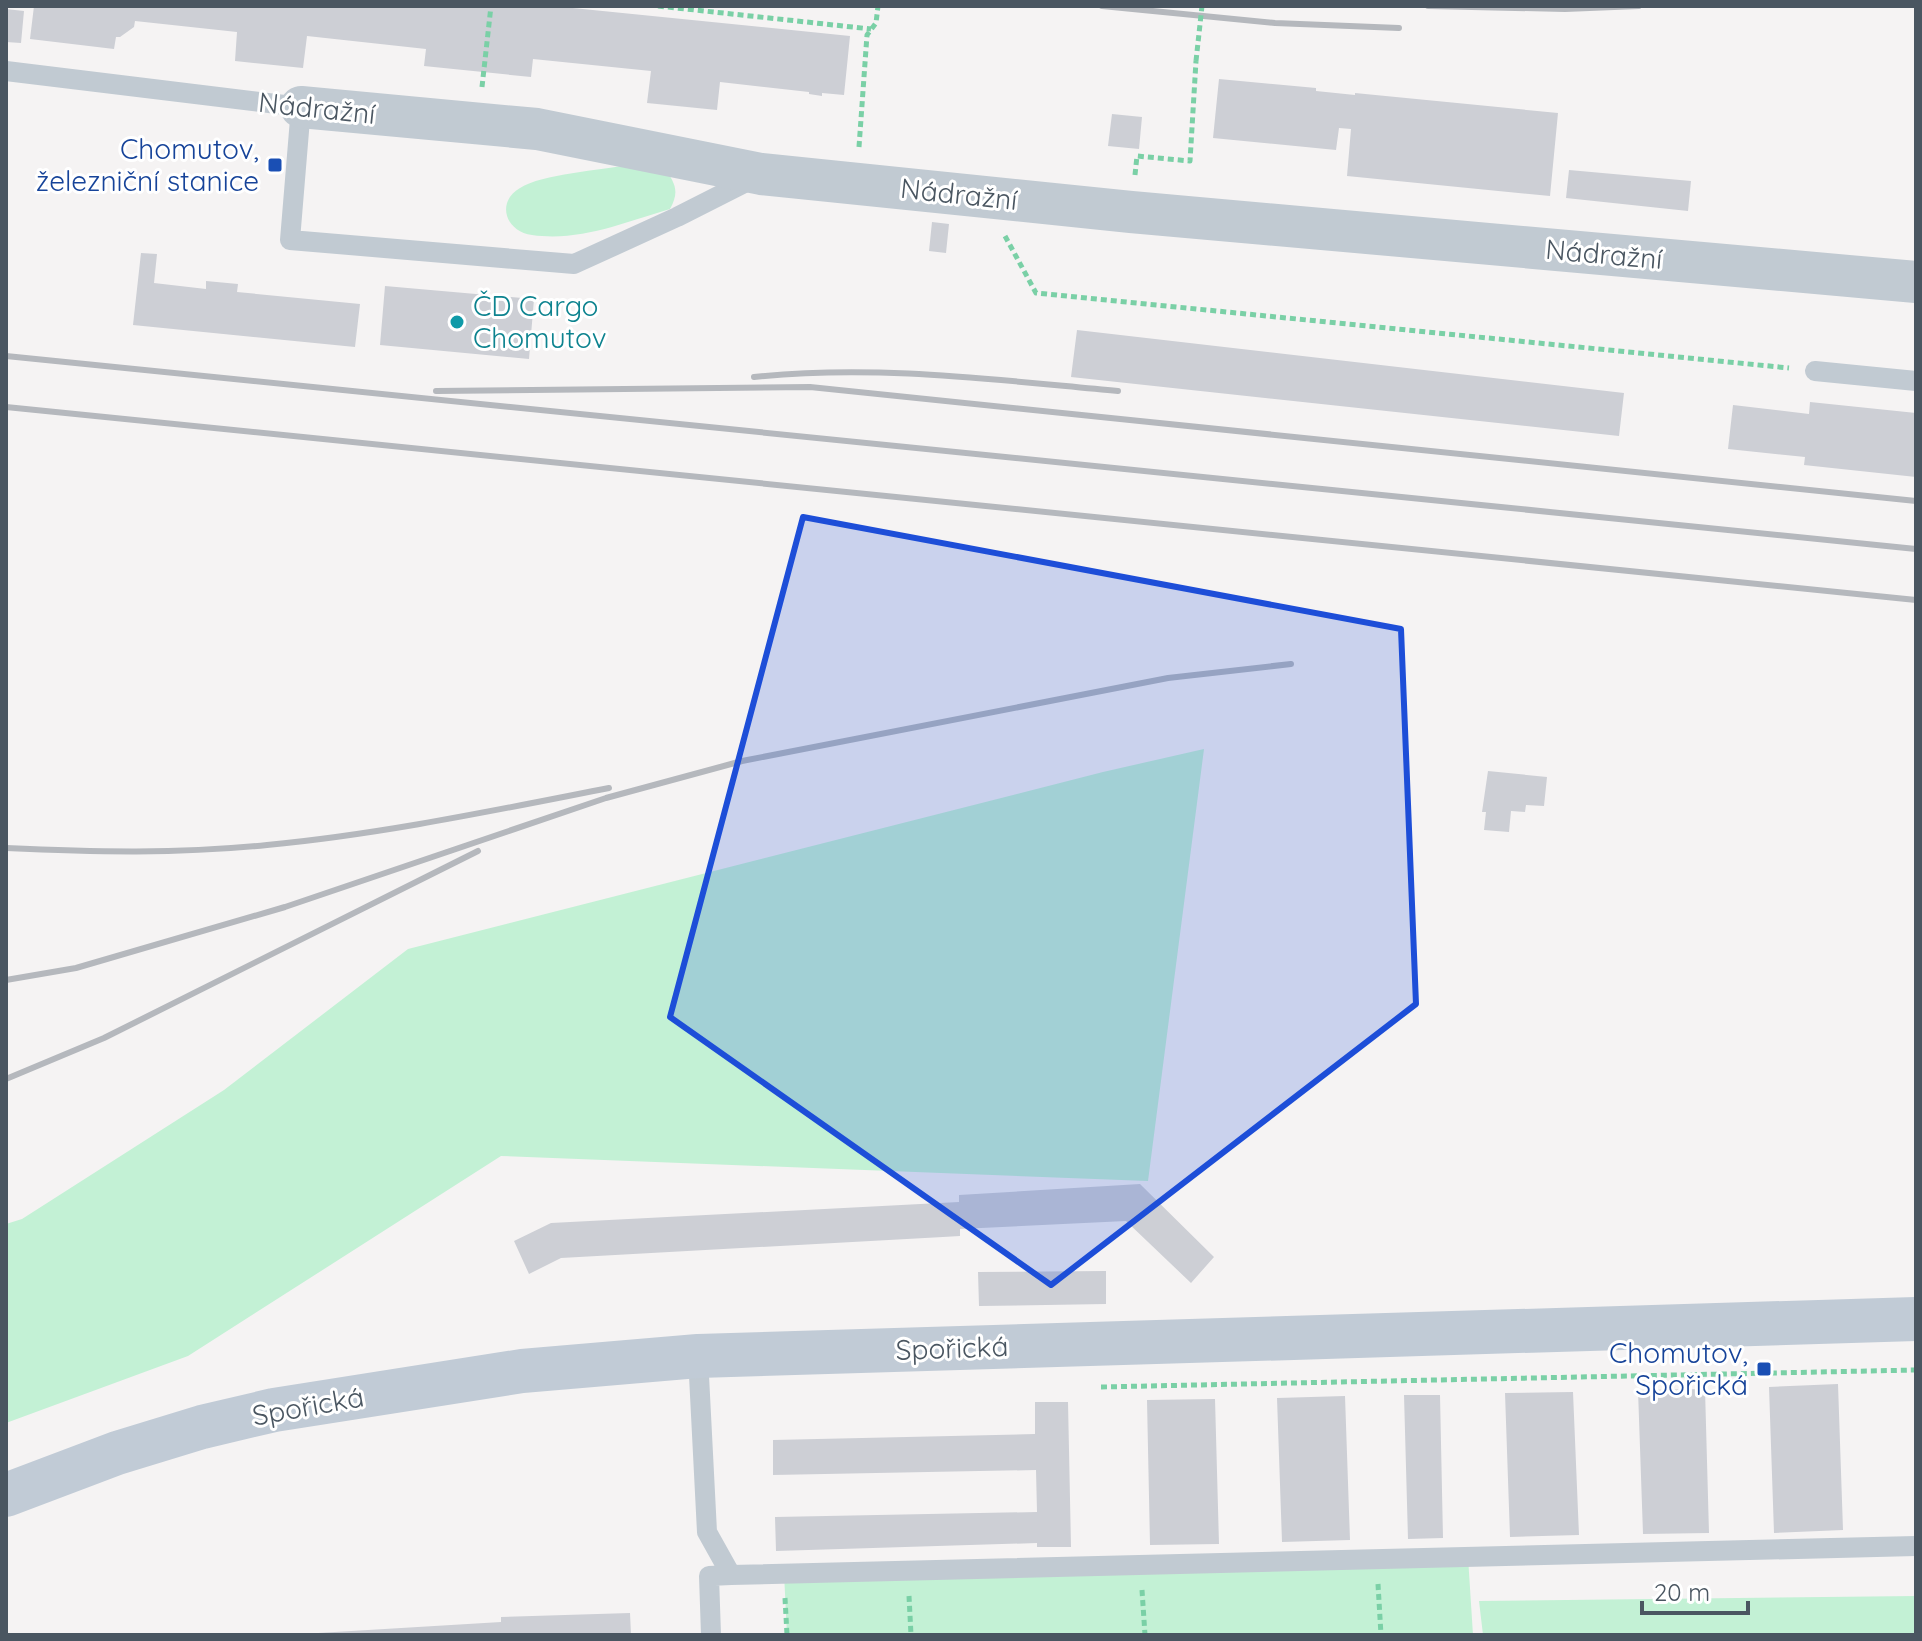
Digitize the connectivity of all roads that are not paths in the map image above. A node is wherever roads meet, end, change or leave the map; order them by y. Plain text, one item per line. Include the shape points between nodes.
1 (6, 71) edge
2 (301, 107) junction
3 (761, 174) junction
4 (1916, 282) edge
5 (1815, 371) road end
6 (1916, 381) edge
7 (1916, 1319) edge
8 (698, 1356) junction
9 (6, 1495) edge
10 (1916, 1546) edge
11 (731, 1575) junction
12 (711, 1635) edge

1 - 2 lane, Nádražní
2 - 3 street, Nádražní via 537,129
2 - 3 lane via 290,240 574,264
3 - 4 street, Nádražní
5 - 6 lane
7 - 8 street, Spořická
8 - 9 street, Spořická via 522,1371 274,1410 117,1453
8 - 11 lane via 707,1532
10 - 11 lane
11 - 12 lane via 709,1576

